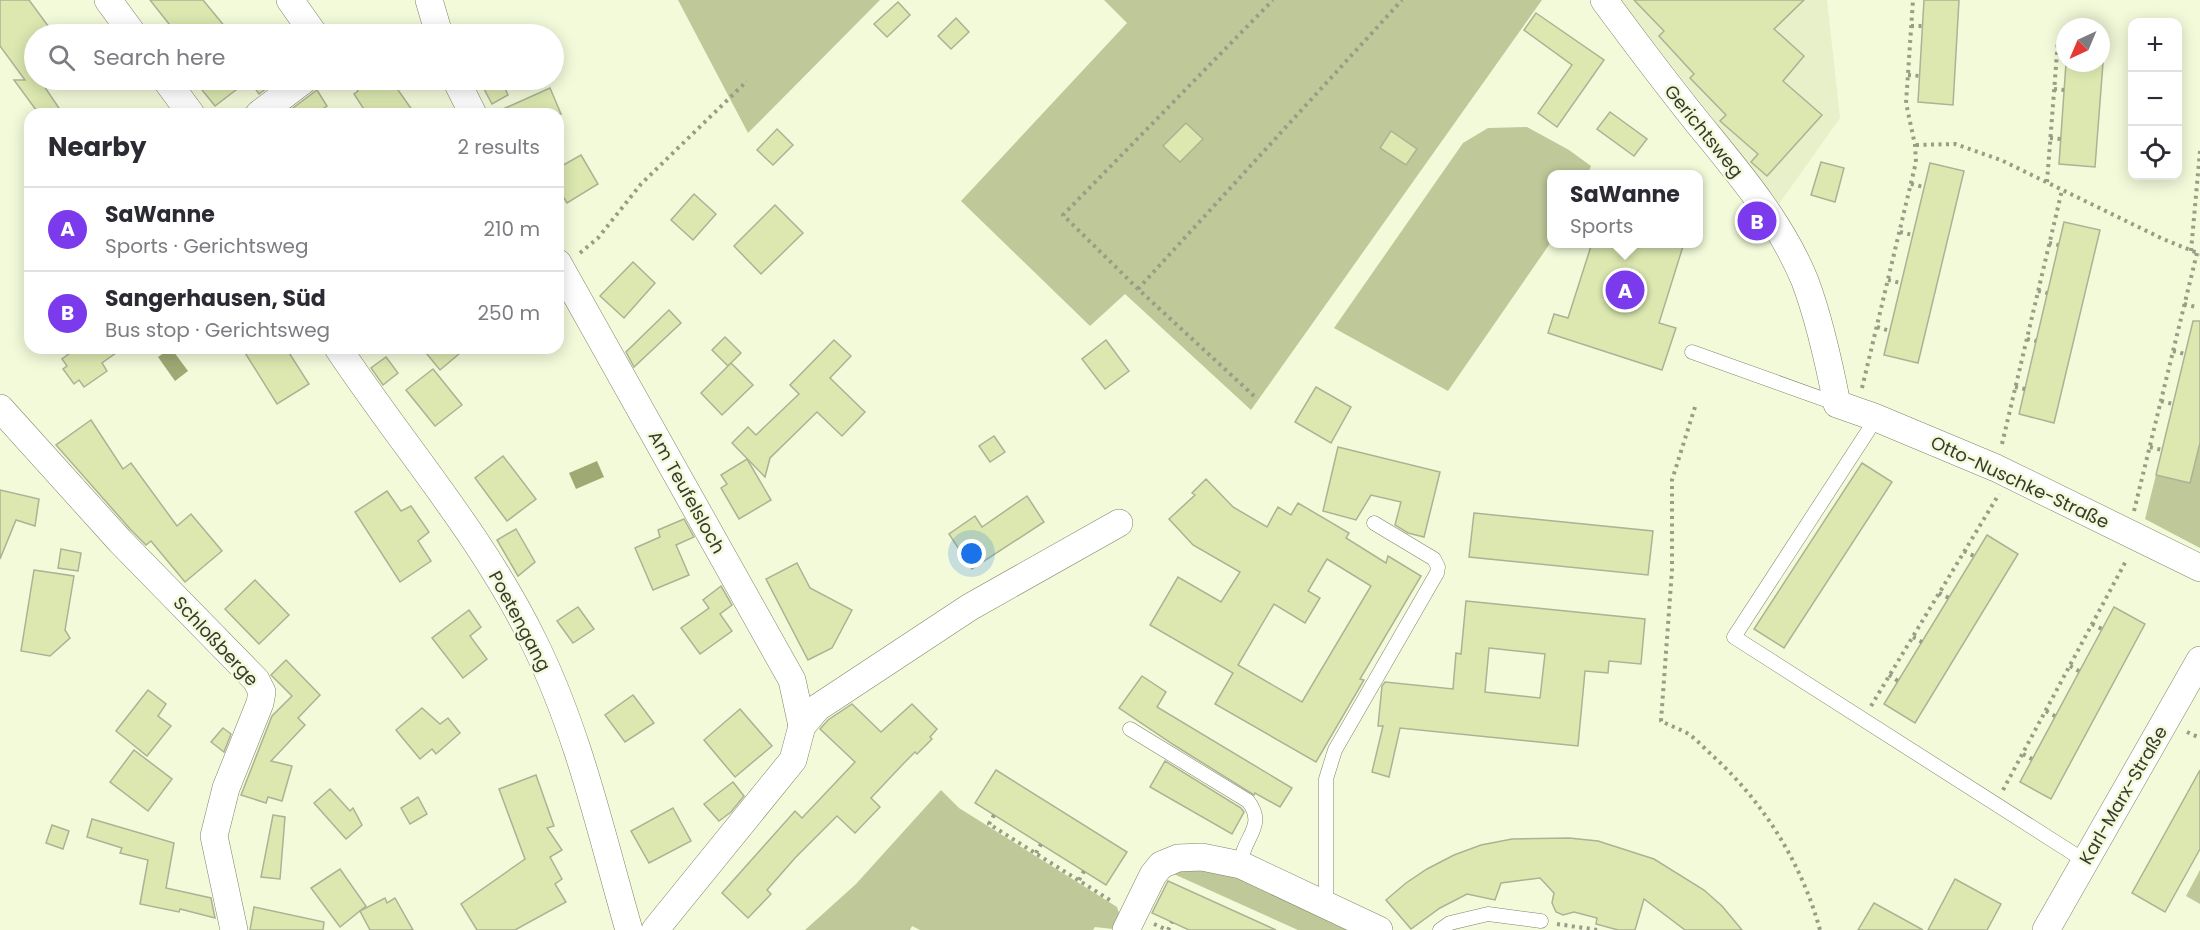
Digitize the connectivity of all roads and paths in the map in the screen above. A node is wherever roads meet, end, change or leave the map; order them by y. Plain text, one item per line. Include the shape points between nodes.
1 (108, 0) edge
2 (290, 0) edge
3 (429, 0) edge
4 (1273, 0) edge
5 (1402, 0) edge
6 (1605, 0) edge
7 (1913, 0) edge
8 (126, 24) edge
9 (307, 24) edge
10 (436, 24) edge
11 (1911, 26) junction
12 (1923, 27) dead end
13 (2056, 64) edge
14 (1908, 75) junction
15 (1920, 76) dead end
16 (747, 81) dead end
17 (2054, 89) junction
18 (173, 90) edge
19 (291, 90) edge
20 (461, 90) edge
21 (2064, 90) dead end
22 (187, 108) edge
23 (267, 108) edge
24 (470, 108) edge
25 (2050, 138) junction
26 (2061, 139) dead end
27 (1915, 145) junction
28 (2200, 152) edge
29 (2047, 182) junction
30 (1911, 184) junction
31 (1924, 187) dead end
32 (2062, 190) junction
33 (2198, 201) edge
34 (1900, 232) junction
35 (1913, 235) dead end
36 (2049, 243) junction
37 (2058, 246) dead end
38 (2191, 251) junction
39 (2198, 254) edge
40 (564, 263) edge
41 (564, 273) edge
42 (1888, 280) junction
43 (1901, 284) dead end
44 (1138, 289) junction
45 (2038, 291) junction
46 (2047, 293) dead end
47 (2184, 304) junction
48 (2196, 307) dead end
49 (1877, 327) junction
50 (1890, 331) dead end
51 (2026, 339) junction
52 (2036, 341) dead end
53 (2173, 351) junction
54 (1692, 352) dead end
55 (342, 354) edge
56 (2185, 354) dead end
57 (2015, 387) junction
58 (2025, 389) dead end
59 (1254, 396) dead end
60 (2161, 401) junction
61 (2173, 404) dead end
62 (1695, 407) dead end
63 (0, 408) edge
64 (1855, 410) junction
65 (2150, 447) junction
66 (2162, 450) dead end
67 (2003, 471) junction
68 (1119, 523) dead end
69 (1374, 523) dead end
70 (2134, 535) junction
71 (1964, 551) junction
72 (1974, 556) dead end
73 (2200, 568) edge
74 (1939, 593) junction
75 (1949, 598) dead end
76 (2092, 624) junction
77 (2102, 629) dead end
78 (1913, 636) junction
79 (1922, 642) dead end
80 (2200, 660) edge
81 (2070, 666) junction
82 (2079, 672) dead end
83 (1889, 675) junction
84 (1898, 681) dead end
85 (2046, 711) junction
86 (2055, 716) dead end
87 (1863, 720) junction
88 (802, 726) junction
89 (1130, 729) dead end
90 (2022, 753) junction
91 (2032, 759) dead end
92 (1995, 804) junction
93 (994, 814) dead end
94 (1041, 844) dead end
95 (1036, 853) junction
96 (2085, 861) junction
97 (1240, 865) junction
98 (1084, 871) dead end
99 (1079, 880) junction
100 (1326, 905) junction
101 (1541, 921) joint
102 (1130, 922) edge
103 (1172, 922) dead end
104 (1578, 929) edge
105 (234, 930) edge
106 (629, 930) edge
107 (655, 930) edge
108 (1168, 930) edge
109 (1379, 930) edge
110 (1440, 930) edge
111 (1598, 930) edge
112 (1820, 930) edge
113 (2046, 930) edge

1 - 8 street
2 - 9 street
3 - 10 street
4 - 44 path via 1063,215
5 - 44 path
6 - 64 street, Gerichtsweg via 1781,234 1805,281 1826,349
7 - 11 path
11 - 12 path
11 - 14 path
13 - 17 path
14 - 15 path
14 - 27 path via 1906,103
16 - 40 path via 640,184 598,238
17 - 21 path
17 - 25 path
18 - 22 street
19 - 23 street
20 - 24 street
25 - 26 path
25 - 29 path
27 - 29 path via 1955,144
27 - 30 path
28 - 33 path
29 - 32 path
30 - 31 path
30 - 34 path
32 - 36 path
32 - 38 path
33 - 38 path
34 - 35 path
34 - 42 path
36 - 37 path
36 - 45 path
38 - 39 path
39 - 47 path
41 - 88 street, Am Teufelsloch via 792,680
42 - 43 path
42 - 49 path
44 - 59 path
45 - 46 path
45 - 51 path
47 - 48 path
47 - 53 path
49 - 50 path
49 - 64 path
51 - 52 path
51 - 57 path
53 - 56 path
53 - 60 path
54 - 64 lane
55 - 106 street, Poetengang via 464,523 533,640 574,737
57 - 58 path
57 - 67 path
60 - 61 path
60 - 65 path
62 - 112 path via 1672,480 1672,570 1661,721 1691,735 1757,802 1789,853 1811,898
63 - 105 street, Schloßberge via 120,541 256,680 262,692 226,788 214,836
64 - 67 street, Otto-Nuschke-Straße
64 - 87 lane via 1868,431 1734,637
65 - 66 path
65 - 70 path
67 - 70 street, Otto-Nuschke-Straße
67 - 71 path
68 - 88 street, Am Teufelsloch via 970,607 817,708
69 - 100 lane via 1434,559 1438,567 1335,750 1326,779
70 - 73 street, Otto-Nuschke-Straße
70 - 76 path
71 - 72 path
71 - 74 path
74 - 75 path
74 - 78 path
76 - 77 path
76 - 81 path
78 - 79 path
78 - 83 path
80 - 96 street, Karl-Marx-Straße
81 - 82 path
81 - 85 path
83 - 84 path
83 - 87 path
85 - 86 path
85 - 90 path
87 - 92 lane
88 - 107 street, Am Teufelsloch via 793,760
89 - 97 lane via 1248,801 1257,818 1241,853
90 - 91 path
90 - 92 path
92 - 96 lane
93 - 95 path via 989,824
94 - 95 path
95 - 99 path
96 - 113 street, Karl-Marx-Straße
97 - 100 street
97 - 102 street via 1202,857 1169,860 1155,872
98 - 99 path
99 - 102 path
100 - 109 street
101 - 104 path
101 - 110 lane via 1488,914 1450,923
102 - 108 path
103 - 108 path
104 - 111 path

